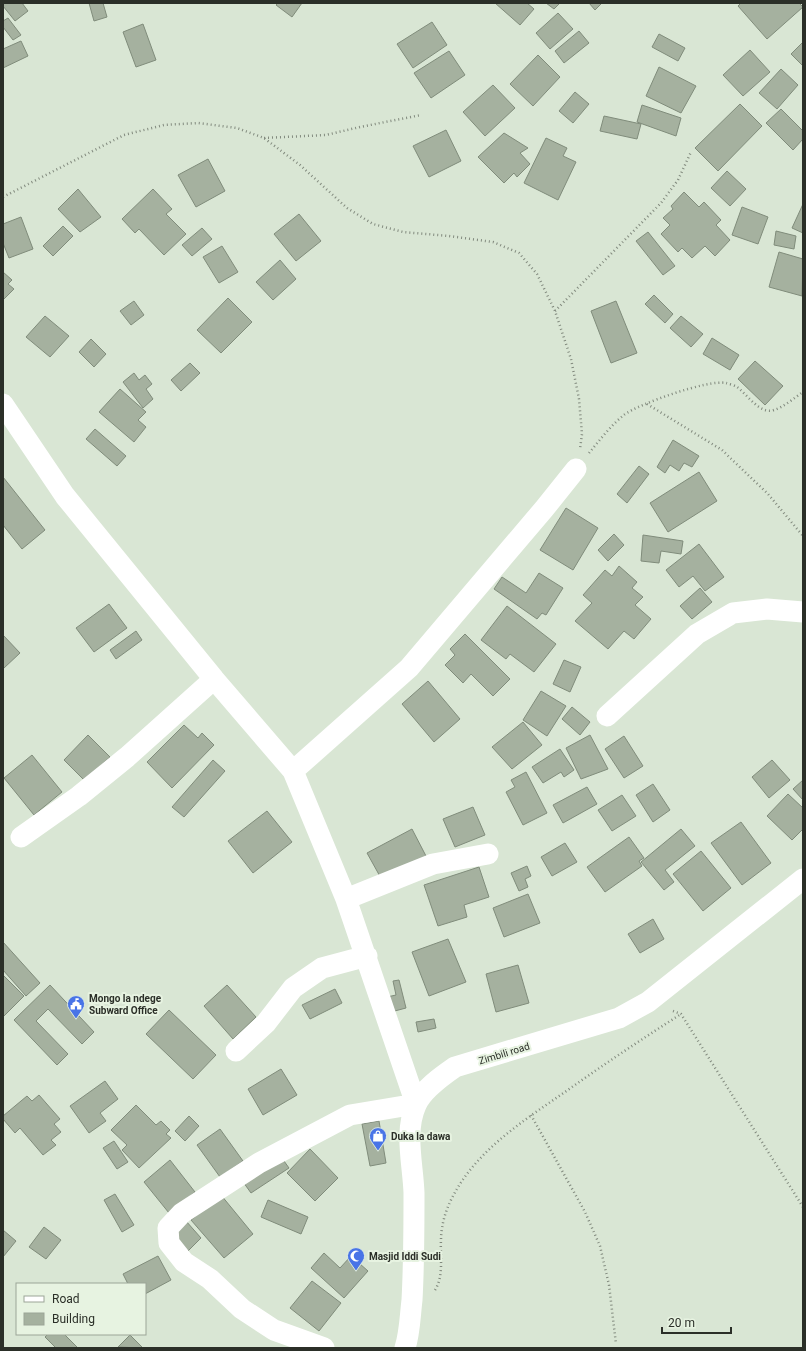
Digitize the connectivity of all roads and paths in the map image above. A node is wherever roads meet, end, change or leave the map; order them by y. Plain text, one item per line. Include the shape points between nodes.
1 (421, 115) dead end
2 (264, 138) junction
3 (691, 152) dead end
4 (3, 197) edge
5 (555, 311) junction
6 (803, 392) edge
7 (3, 404) edge
8 (647, 404) junction
9 (576, 469) junction
10 (803, 536) edge
11 (803, 612) edge
12 (214, 678) junction
13 (607, 716) dead end
14 (293, 771) junction
15 (21, 837) dead end
16 (488, 854) dead end
17 (803, 879) edge
18 (346, 900) junction
19 (366, 956) junction
20 (648, 1002) junction
21 (681, 1014) junction
22 (236, 1051) dead end
23 (416, 1104) junction
24 (531, 1115) junction
25 (803, 1207) edge
26 (433, 1293) dead end
27 (616, 1344) dead end
28 (324, 1348) edge
29 (405, 1348) edge

1 - 2 path via 326,136
2 - 4 path via 237,128 198,123 164,125 124,135
2 - 5 path via 300,165 347,208 373,224 403,232 493,242 519,253 537,274
3 - 5 path via 678,180 661,203
5 - 9 path via 571,359 579,399 582,434
6 - 8 path via 776,410 769,411 762,409 736,386 724,382 684,390
7 - 12 street via 65,496
8 - 9 path via 624,415
8 - 10 path via 722,450 768,494
9 - 14 street via 409,668
11 - 13 street via 768,609 733,613 697,634
12 - 14 street
12 - 15 street via 127,757 79,796
14 - 18 street
16 - 18 street via 433,864
17 - 20 street, Zimbili road
18 - 19 street
19 - 22 street via 322,968 293,988 266,1023
19 - 23 street
20 - 21 path
20 - 23 street, Zimbili road via 619,1018 455,1068 434,1082
21 - 24 path
21 - 25 path
23 - 28 street via 350,1115 258,1162 182,1213 168,1228 169,1243 184,1262 210,1280 242,1308 274,1330
23 - 29 street, Zimbili road via 410,1124 414,1192 413,1280 409,1336
24 - 26 path via 489,1148 452,1196 441,1238 440,1279
24 - 27 path via 585,1212 600,1246 609,1285

